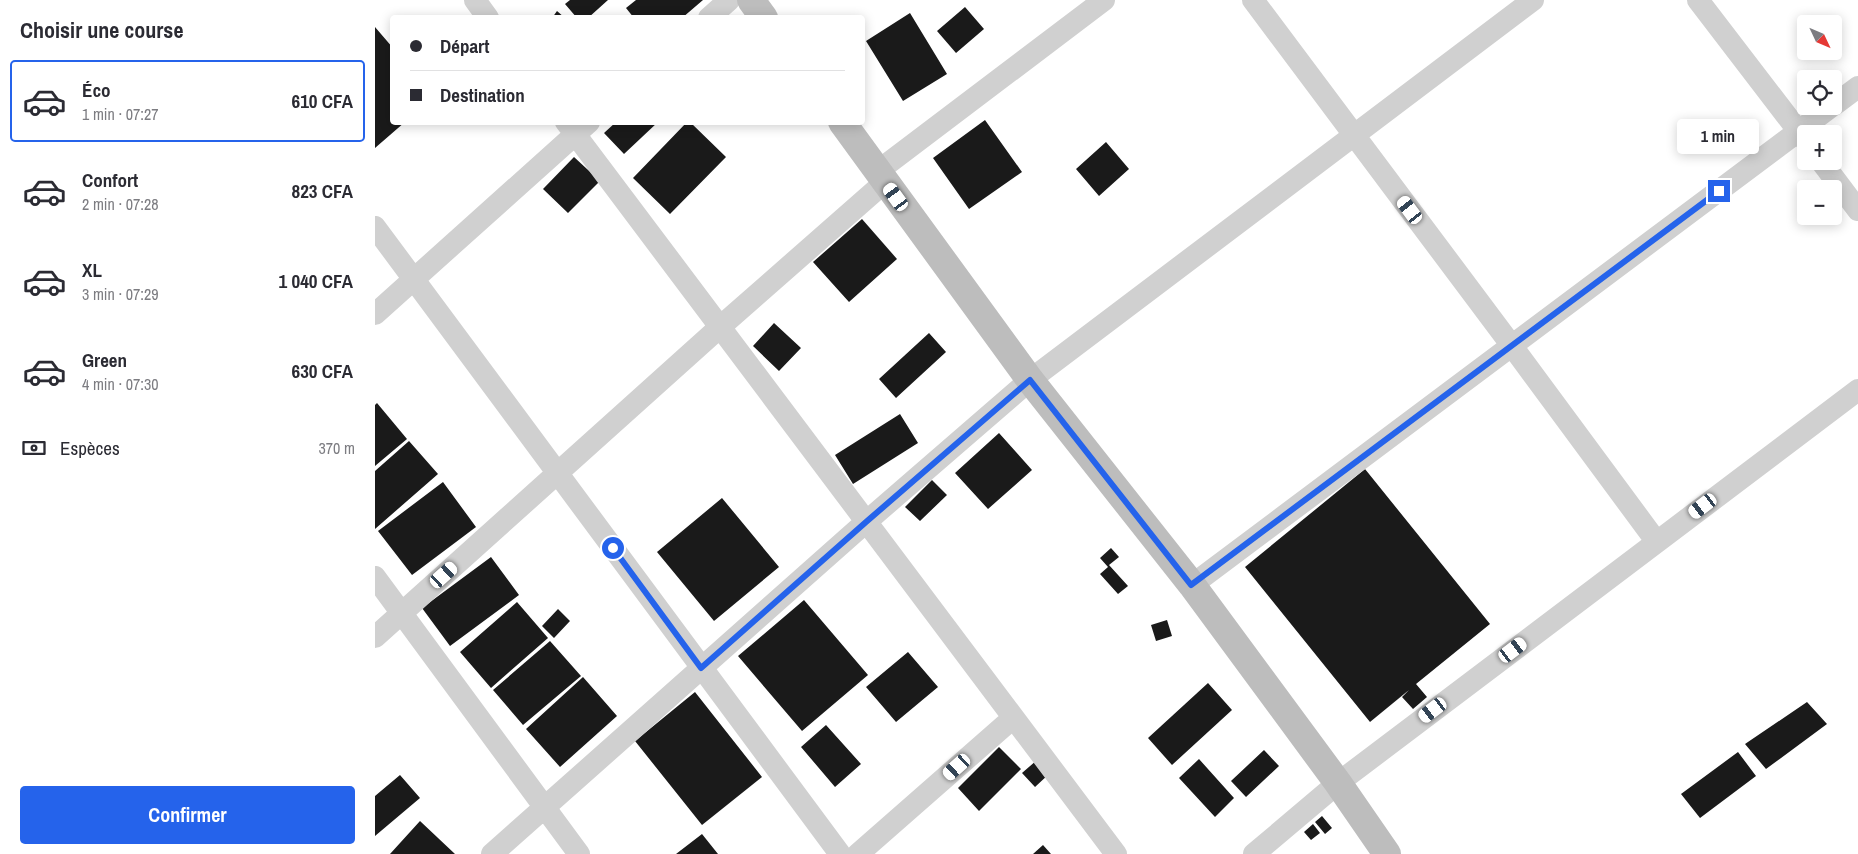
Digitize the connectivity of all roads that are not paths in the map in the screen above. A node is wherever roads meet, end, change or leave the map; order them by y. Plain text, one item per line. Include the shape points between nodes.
1 (475, 0) edge
2 (729, 0) edge
3 (751, 0) edge
4 (1104, 0) edge
5 (1253, 0) edge
6 (1533, 0) edge
7 (1698, 0) edge
8 (486, 15) edge
9 (712, 15) edge
10 (762, 15) edge
11 (1858, 87) edge
12 (1842, 99) edge
13 (1824, 115) edge
14 (843, 125) edge
15 (1813, 125) edge
16 (577, 126) edge
17 (1797, 129) edge
18 (1354, 135) junction
19 (1797, 140) edge
20 (1828, 170) edge
21 (881, 177) junction
22 (1858, 210) edge
23 (375, 228) edge
24 (414, 279) junction
25 (375, 314) edge
26 (720, 327) junction
27 (1512, 346) junction
28 (1030, 380) junction
29 (1858, 390) edge
30 (557, 474) junction
31 (866, 522) junction
32 (1656, 542) junction
33 (375, 577) edge
34 (1191, 585) junction
35 (402, 613) junction
36 (375, 637) edge
37 (701, 668) junction
38 (1013, 718) junction
39 (1338, 783) junction
40 (544, 807) junction
41 (492, 854) edge
42 (579, 854) edge
43 (840, 854) edge
44 (858, 854) edge
45 (1115, 854) edge
46 (1254, 854) edge
47 (1387, 854) edge

1 - 8 street
2 - 9 street
3 - 10 main road
4 - 21 street
5 - 18 street
6 - 18 street
7 - 17 street
11 - 12 street
13 - 15 street
14 - 21 main road
16 - 24 street
16 - 26 street
18 - 27 street
18 - 28 street
19 - 27 street
20 - 22 street
21 - 26 street
21 - 28 main road
23 - 24 street
24 - 25 street
24 - 30 street
26 - 30 street
26 - 31 street
27 - 32 street
27 - 34 street
28 - 31 street
28 - 34 main road
29 - 32 street
30 - 35 street
30 - 37 street
31 - 37 street
31 - 38 street
32 - 39 street
33 - 35 street
34 - 39 main road
35 - 36 street
35 - 40 street
37 - 40 street
37 - 43 street
38 - 44 street
38 - 45 street
39 - 46 street
39 - 47 main road
40 - 41 street
40 - 42 street

